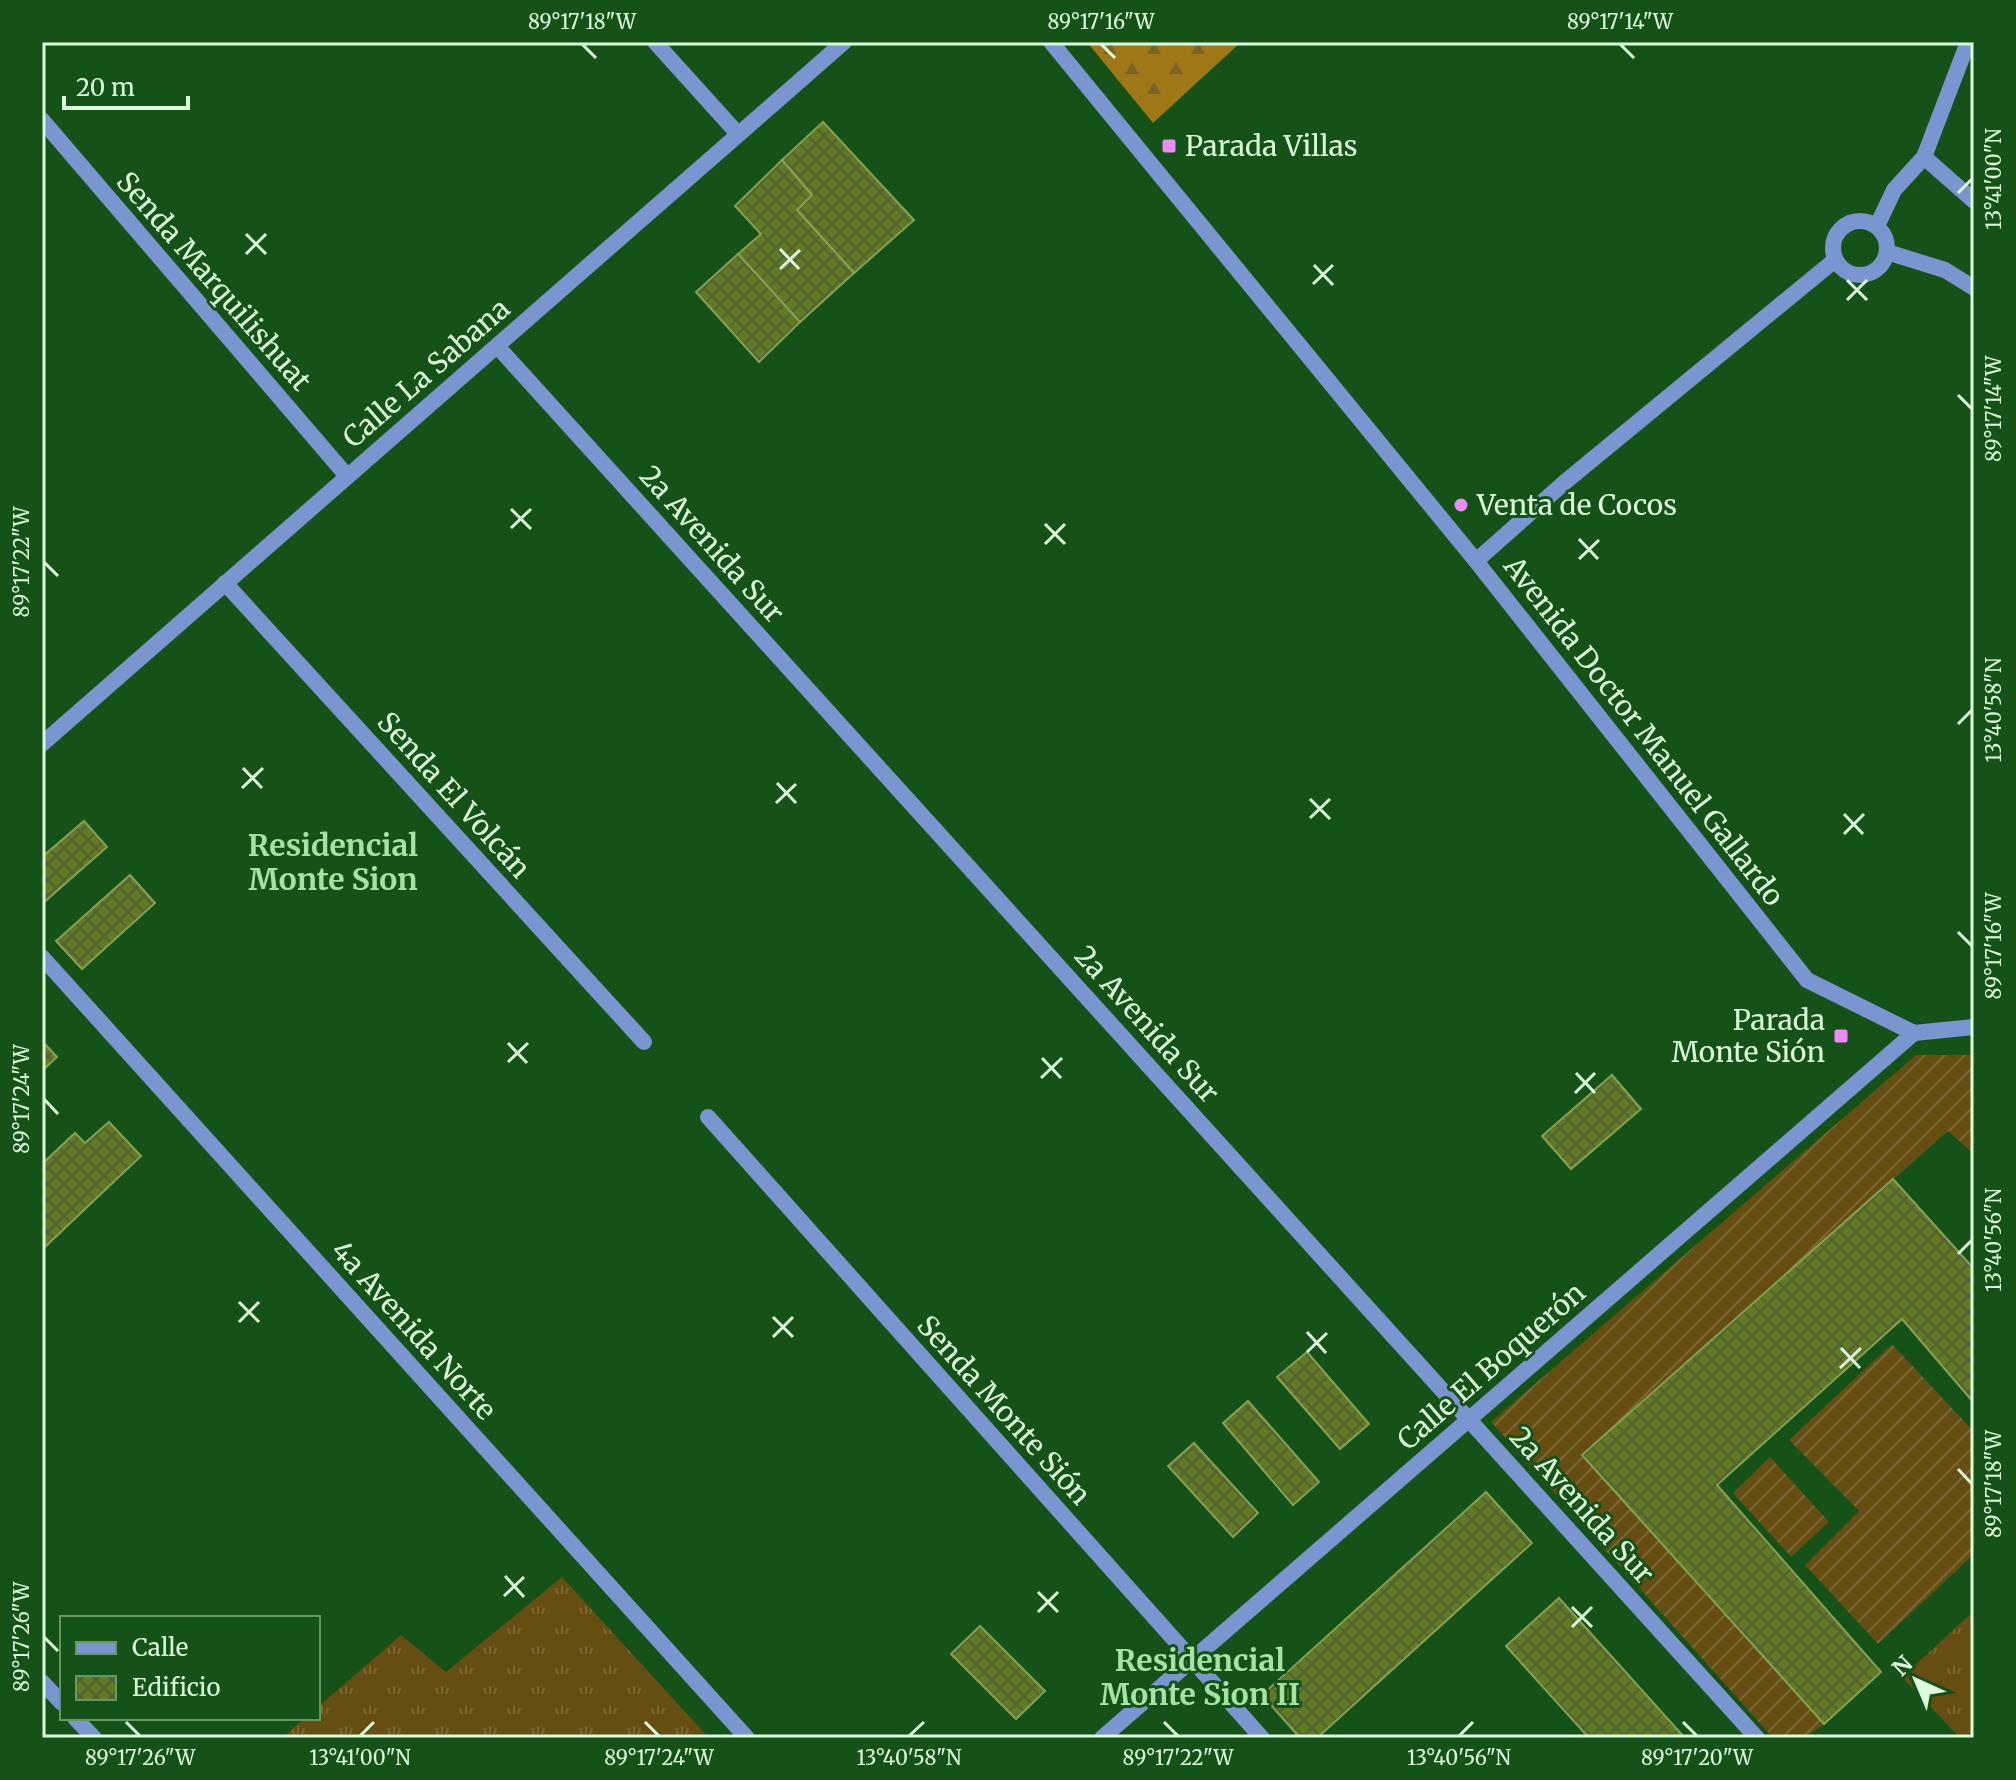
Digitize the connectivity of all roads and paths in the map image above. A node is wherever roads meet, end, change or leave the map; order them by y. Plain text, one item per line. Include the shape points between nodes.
1 (655, 42) edge
2 (844, 42) edge
3 (1051, 42) edge
4 (1968, 42) edge
5 (42, 120) edge
6 (738, 134) junction
7 (1924, 157) junction
8 (1974, 201) edge
9 (1877, 226) junction
10 (1887, 252) junction
11 (1835, 260) junction
12 (1974, 288) edge
13 (498, 347) junction
14 (347, 476) junction
15 (1476, 561) junction
16 (225, 583) junction
17 (42, 744) edge
18 (42, 957) edge
19 (1974, 1027) edge
20 (1914, 1033) junction
21 (644, 1042) dead end
22 (708, 1117) dead end
23 (1470, 1419) junction
24 (1192, 1659) junction
25 (42, 1682) edge
26 (60, 1701) edge
27 (77, 1720) edge
28 (94, 1738) edge
29 (747, 1738) edge
30 (1102, 1738) edge
31 (1262, 1738) edge
32 (1757, 1738) edge

1 - 6 street
2 - 6 street, Calle La Sabana
3 - 15 street, Avenida Doctor Manuel Gallardo
4 - 7 street
5 - 14 street, Senda Marquilishuat
6 - 13 street, Calle La Sabana
7 - 8 street
7 - 9 street via 1894,190
9 - 10 street via 1886,237
9 - 11 street via 1863,220 1848,223 1837,233
10 - 11 street via 1882,265 1857,275
10 - 12 street via 1945,270
11 - 15 street
13 - 14 street, Calle La Sabana
13 - 23 street, 2a Avenida Sur
14 - 16 street, Calle La Sabana
15 - 20 street, Avenida Doctor Manuel Gallardo via 1807,980
16 - 17 street, Calle La Sabana
16 - 21 street, Senda El Volcán
18 - 29 street, 4a Avenida Norte
19 - 20 street
20 - 23 street, Calle El Boquerón
22 - 24 street, Senda Monte Sión
23 - 24 street, Calle El Boquerón
23 - 32 street, 2a Avenida Sur
24 - 30 street, Calle El Boquerón
24 - 31 street, Senda Monte Sión
25 - 26 street
27 - 28 street

